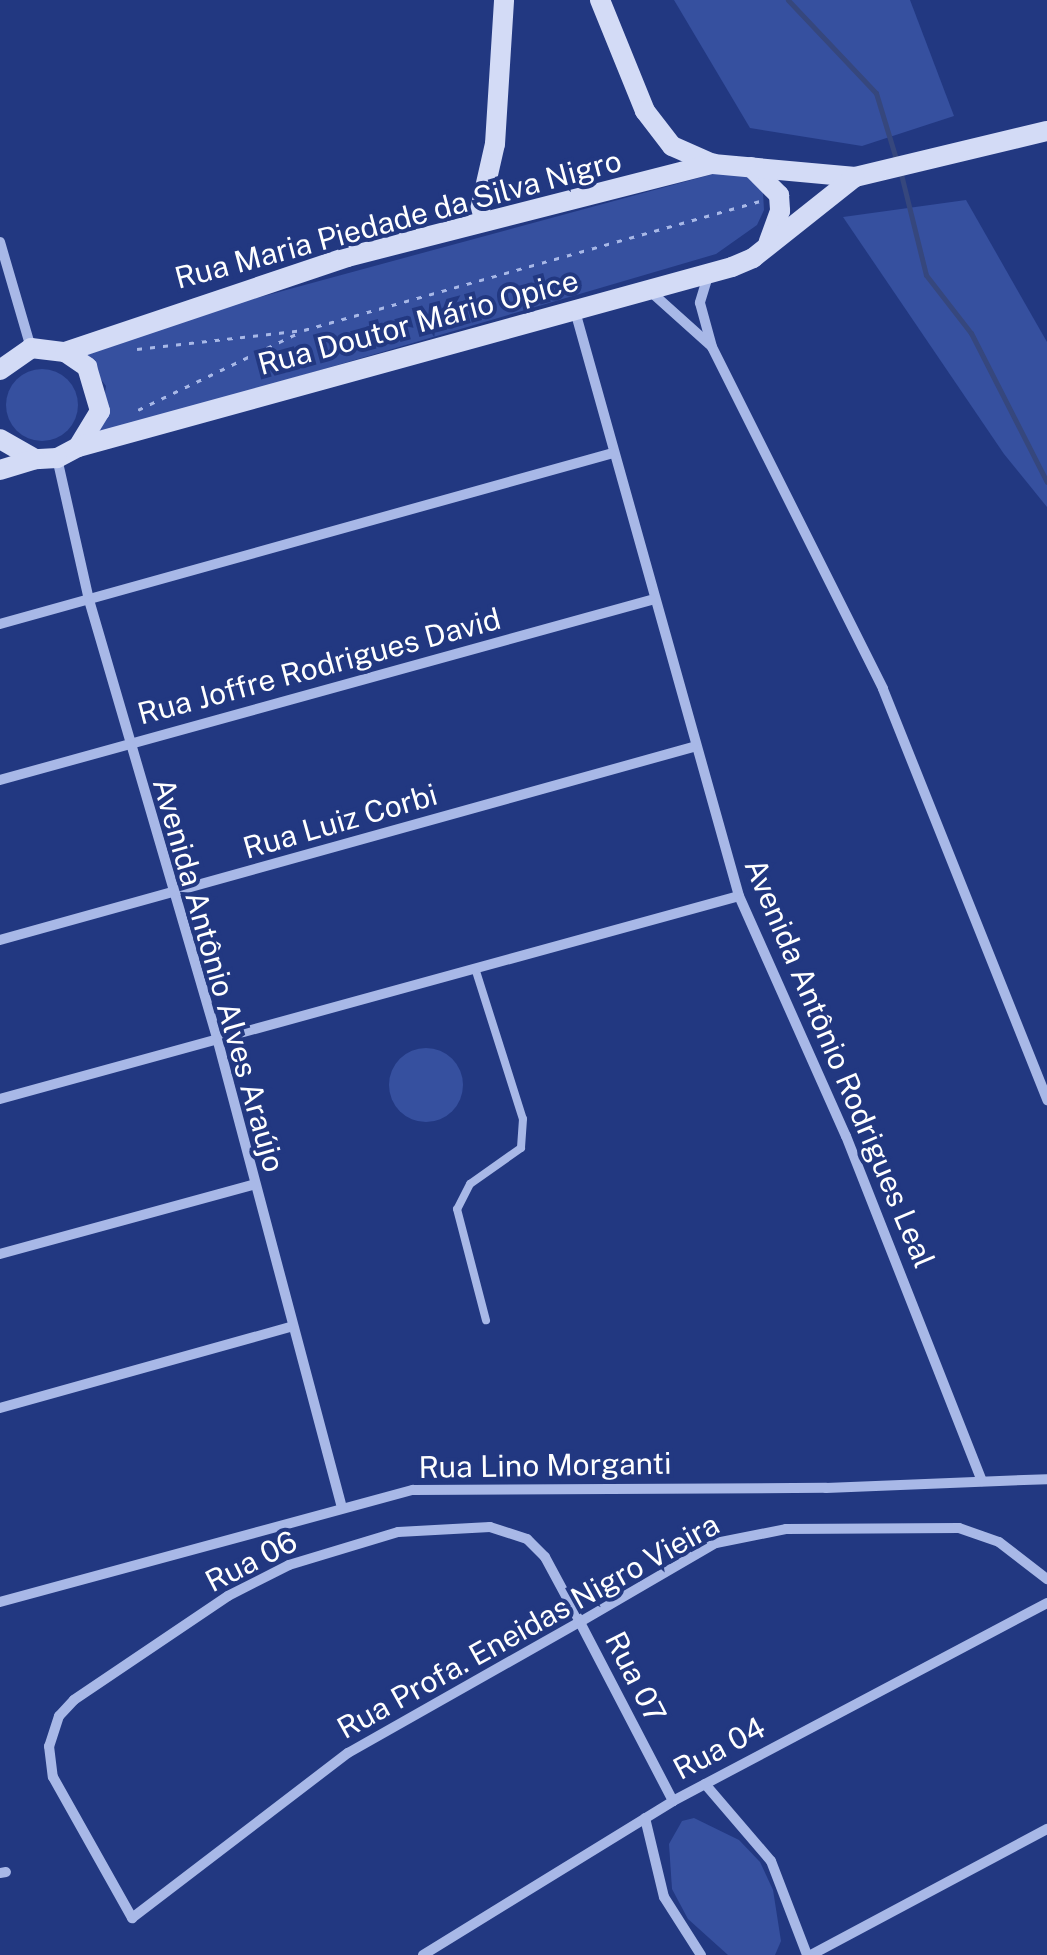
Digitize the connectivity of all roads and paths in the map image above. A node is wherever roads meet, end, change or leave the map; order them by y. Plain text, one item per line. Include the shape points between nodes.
1 (504, 0) edge
2 (600, 0) edge
3 (1047, 131) edge
4 (712, 164) junction
5 (751, 166) junction
6 (865, 175) junction
7 (779, 195) junction
8 (477, 223) junction
9 (0, 242) edge
10 (768, 244) junction
11 (708, 274) junction
12 (651, 292) junction
13 (574, 311) junction
14 (304, 330) junction
15 (712, 347) junction
16 (124, 350) dead end
17 (65, 352) junction
18 (11, 358) edge
19 (127, 416) dead end
20 (0, 438) edge
21 (78, 448) junction
22 (614, 453) junction
23 (57, 458) junction
24 (35, 459) junction
25 (0, 470) edge
26 (89, 600) junction
27 (651, 600) junction
28 (0, 624) edge
29 (128, 745) junction
30 (693, 747) junction
31 (0, 780) edge
32 (173, 894) junction
33 (738, 896) junction
34 (0, 940) edge
35 (476, 968) junction
36 (217, 1038) junction
37 (0, 1099) edge
38 (1047, 1100) edge
39 (252, 1184) junction
40 (0, 1254) edge
41 (486, 1320) dead end
42 (291, 1327) junction
43 (0, 1408) edge
44 (1047, 1479) edge
45 (982, 1481) junction
46 (341, 1505) junction
47 (515, 1533) joint
48 (1047, 1579) edge
49 (0, 1602) edge
50 (1047, 1603) edge
51 (580, 1622) junction
52 (705, 1784) junction
53 (673, 1801) junction
54 (645, 1818) junction
55 (1047, 1829) edge
56 (132, 1918) joint
57 (423, 1955) edge
58 (701, 1955) edge
59 (809, 1955) edge

1 - 8 street via 495,144
2 - 4 street via 645,111 672,146
3 - 6 street
4 - 5 street, Rua Maria Piedade da Silva Nigro
4 - 8 street, Rua Maria Piedade da Silva Nigro
5 - 6 street, Rua Maria Piedade da Silva Nigro
5 - 7 street
6 - 10 street, Rua Doutor Mário Opice
7 - 10 street
7 - 14 path
8 - 17 street, Rua Maria Piedade da Silva Nigro via 295,273
9 - 18 street
10 - 11 street, Rua Doutor Mário Opice via 754,258
11 - 12 street, Rua Doutor Mário Opice
11 - 15 street via 700,303
12 - 13 street, Rua Doutor Mário Opice
12 - 15 street
13 - 21 street, Rua Doutor Mário Opice
13 - 22 street, Avenida Antônio Rodrigues Leal
14 - 16 path
14 - 19 path
15 - 38 street via 882,689
17 - 18 street
17 - 21 street via 87,367 98,388 100,411
20 - 24 street
21 - 23 street, Rua Doutor Mário Opice
22 - 26 street
22 - 27 street, Avenida Antônio Rodrigues Leal
23 - 24 street
23 - 26 street, Avenida Antônio Alves Araújo
24 - 25 street
26 - 28 street
26 - 29 street, Avenida Antônio Alves Araújo
27 - 29 street, Rua Joffre Rodrigues David
27 - 30 street, Avenida Antônio Rodrigues Leal
29 - 31 street, Rua Joffre Rodrigues David
29 - 32 street, Avenida Antônio Alves Araújo
30 - 32 street, Rua Luiz Corbi
30 - 33 street, Avenida Antônio Rodrigues Leal
32 - 34 street, Rua Luiz Corbi
32 - 36 street, Avenida Antônio Alves Araújo
33 - 35 street
33 - 45 street, Avenida Antônio Rodrigues Leal via 846,1136
35 - 36 street
35 - 41 lane via 522,1119 521,1148 470,1184 457,1209
36 - 37 street
36 - 39 street, Avenida Antônio Alves Araújo
39 - 40 street
39 - 42 street, Avenida Antônio Alves Araújo
42 - 43 street
42 - 46 street, Avenida Antônio Alves Araújo
44 - 45 street, Rua Lino Morganti
45 - 46 street, Rua Lino Morganti via 826,1488 484,1487 412,1490
46 - 49 street, Rua Lino Morganti
47 - 51 street, Rua 07 via 545,1557
47 - 56 street, Rua 06 via 475,1526 398,1532 288,1566 228,1596 74,1700 51,1736 53,1777
48 - 51 street, Rua Profa. Eneidas Nigro Vieira via 999,1542 959,1528 750,1534 716,1544
50 - 52 street, Rua 04
51 - 53 street, Rua 07
51 - 56 street, Rua Profa. Eneidas Nigro Vieira via 348,1753
52 - 53 street, Rua 04
52 - 59 street via 771,1862
53 - 54 street, Rua 04
54 - 57 street, Rua 04
54 - 58 street via 664,1897
55 - 59 street

